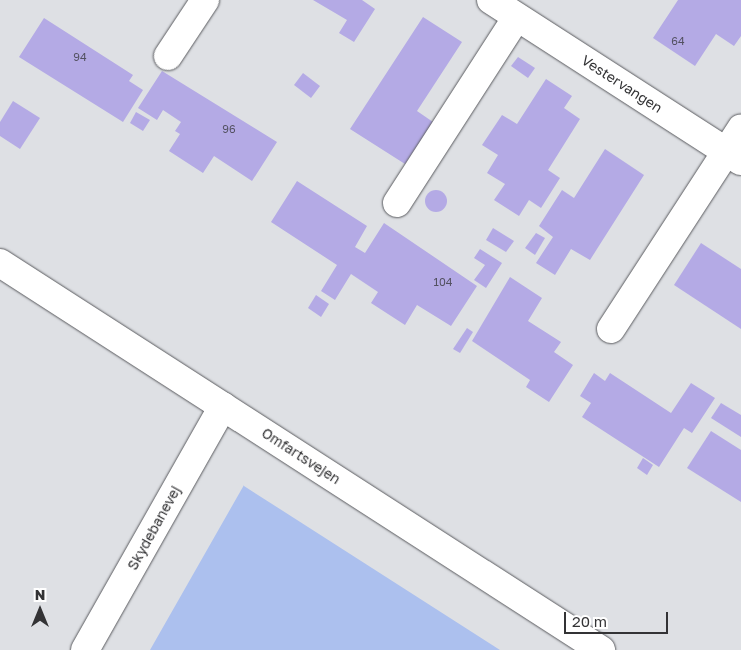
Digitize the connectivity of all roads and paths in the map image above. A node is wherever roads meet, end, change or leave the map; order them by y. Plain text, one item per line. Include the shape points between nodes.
1 (205, 0) edge
2 (491, 0) edge
3 (517, 17) junction
4 (168, 56) dead end
5 (741, 129) edge
6 (734, 156) edge
7 (397, 203) dead end
8 (0, 263) edge
9 (611, 329) dead end
10 (223, 406) junction
11 (85, 650) edge
12 (601, 650) edge

1 - 4 street
2 - 3 street, Vestervangen
3 - 6 street, Vestervangen
3 - 7 street
5 - 6 street
6 - 9 street
8 - 10 street, Omfartsvejen
10 - 11 street, Skydebanevej
10 - 12 street, Omfartsvejen

